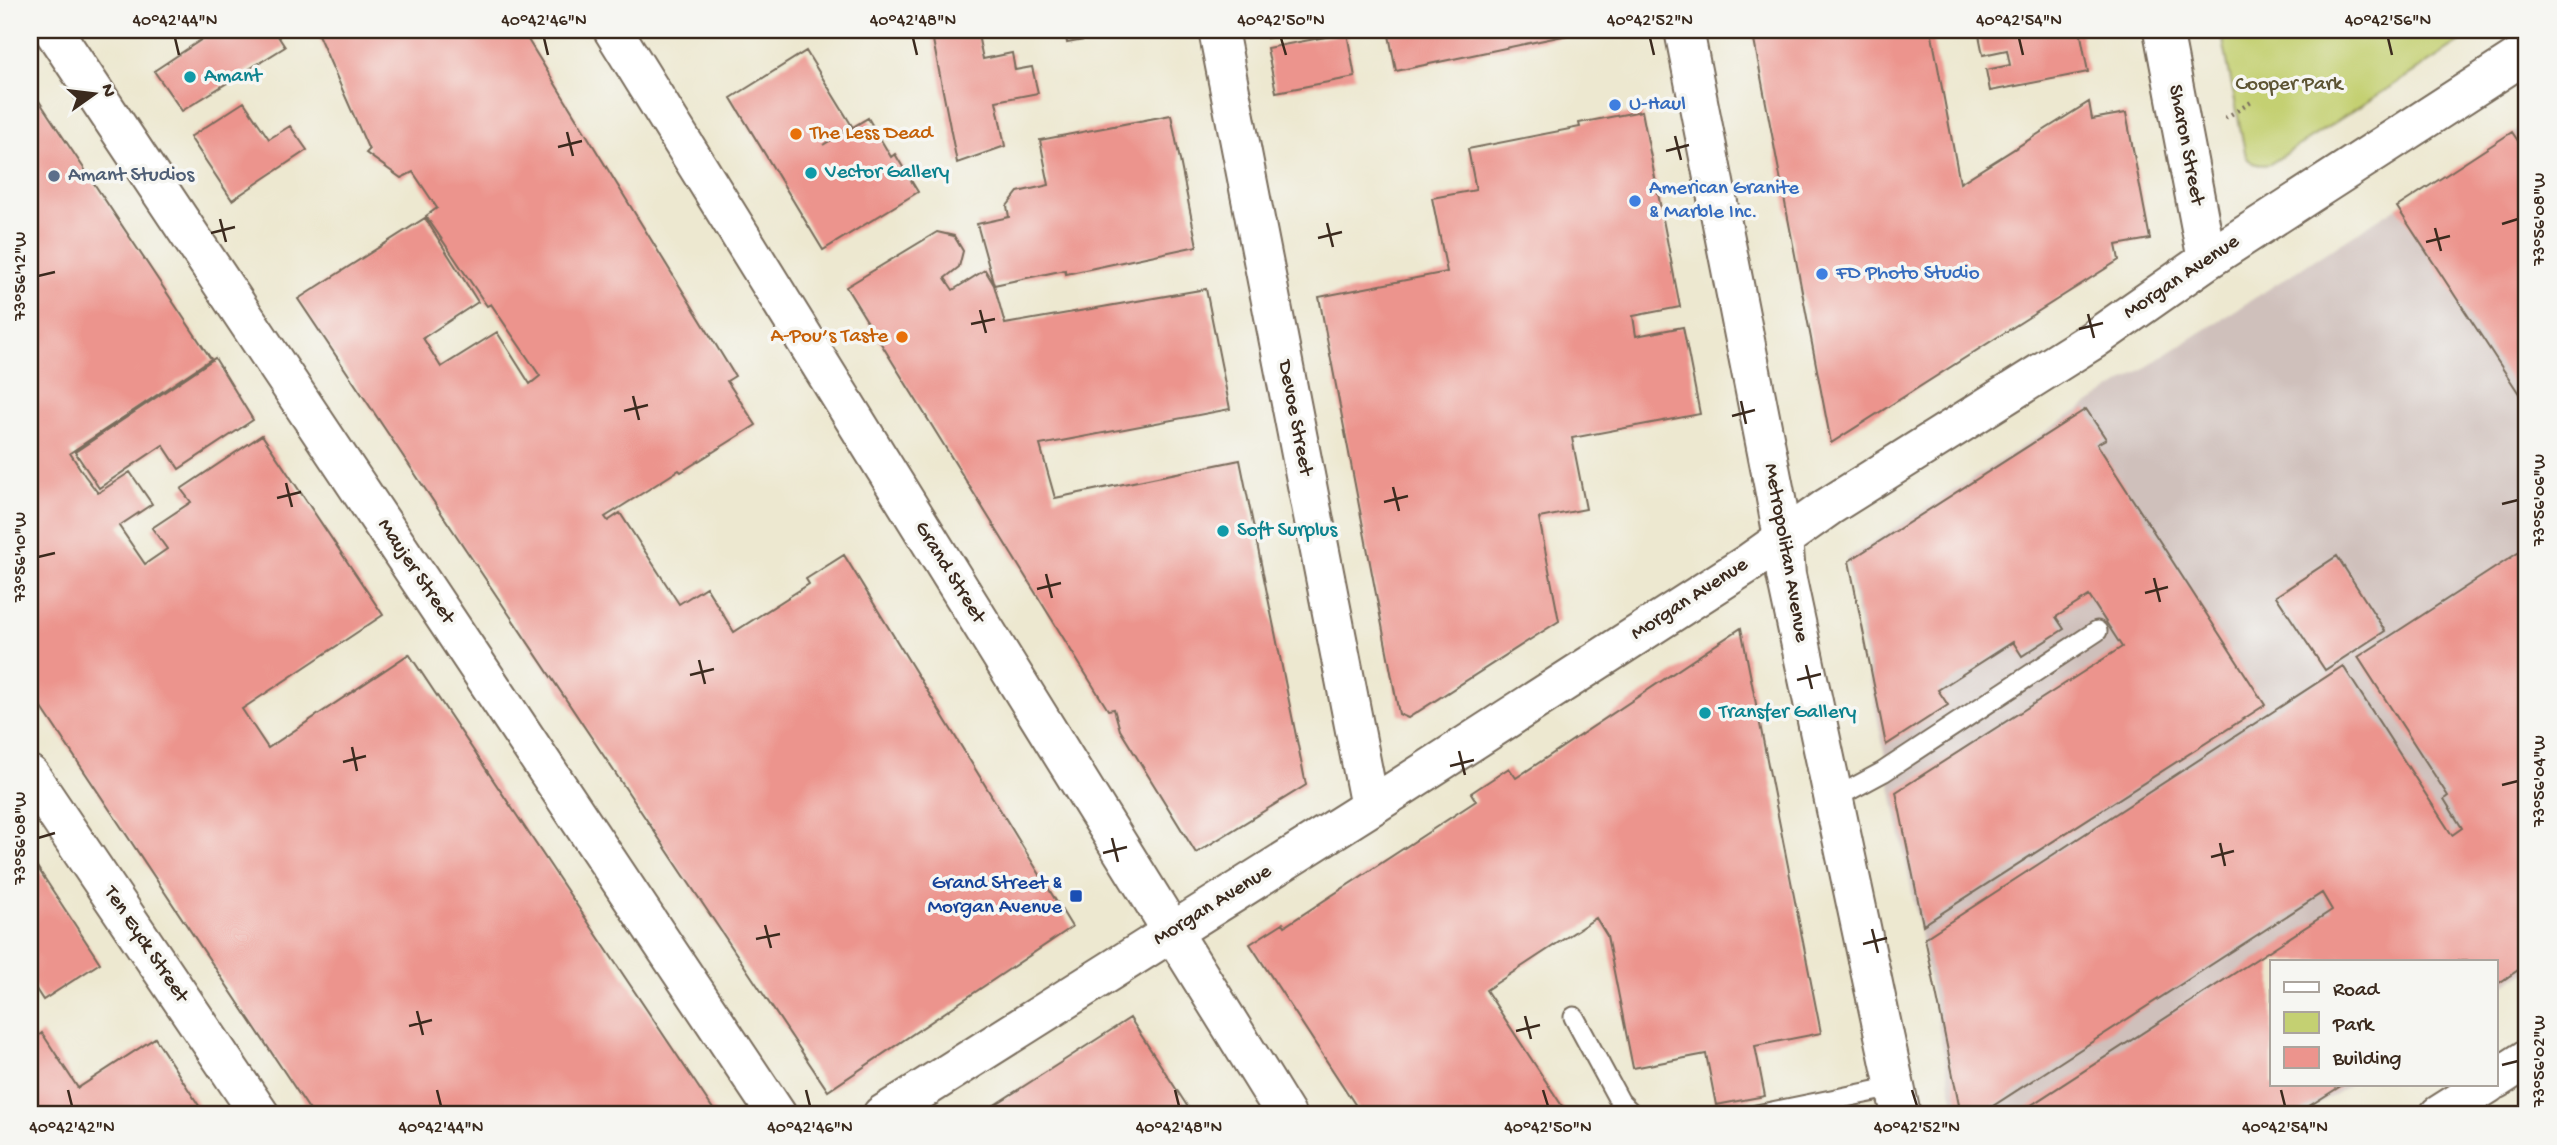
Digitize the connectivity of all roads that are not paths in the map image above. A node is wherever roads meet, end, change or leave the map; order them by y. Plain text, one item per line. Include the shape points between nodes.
1 (53, 30) edge
2 (613, 30) edge
3 (1218, 30) edge
4 (1684, 30) edge
5 (2163, 30) edge
6 (2527, 52) edge
7 (2207, 260) junction
8 (1783, 538) junction
9 (2097, 631) dead end
10 (30, 775) edge
11 (1833, 799) junction
12 (1370, 807) junction
13 (1172, 932) junction
14 (1574, 1017) dead end
15 (2527, 1059) edge
16 (2498, 1078) edge
17 (2485, 1086) edge
18 (1898, 1101) edge
19 (260, 1115) edge
20 (777, 1115) edge
21 (882, 1115) edge
22 (1286, 1115) edge
23 (1633, 1115) edge
24 (1757, 1115) edge
25 (2439, 1115) edge

1 - 20 street, Maujer Street
2 - 13 street, Grand Street
3 - 12 street, Devoe Street
4 - 8 street, Metropolitan Avenue
5 - 7 street, Sharon Street
6 - 7 street, Morgan Avenue
7 - 8 street, Morgan Avenue via 2093,340
8 - 11 street, Metropolitan Avenue via 1786,575
8 - 12 street, Morgan Avenue
9 - 11 lane via 1882,772
10 - 19 street, Ten Eyck Street
11 - 18 street, Metropolitan Avenue
12 - 13 street, Morgan Avenue
13 - 21 street, Morgan Avenue
13 - 22 street, Grand Street
14 - 23 lane via 1620,1102
15 - 16 street
17 - 25 street
18 - 24 lane

